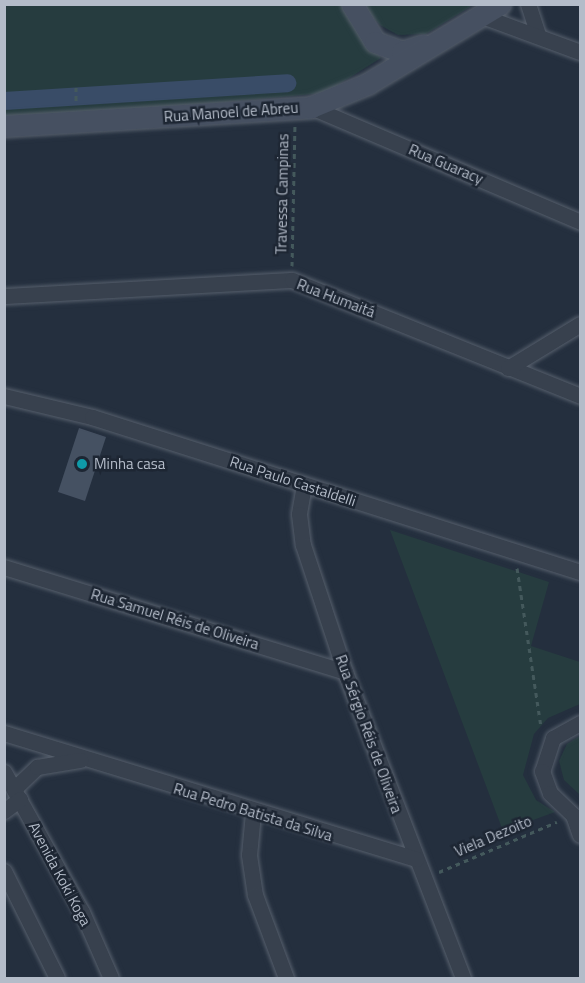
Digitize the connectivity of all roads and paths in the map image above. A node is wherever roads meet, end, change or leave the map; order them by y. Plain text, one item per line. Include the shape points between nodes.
1 (352, 4) edge
2 (500, 4) edge
3 (528, 4) edge
4 (482, 16) junction
5 (538, 34) junction
6 (442, 40) junction
7 (580, 52) edge
8 (76, 87) dead end
9 (76, 108) dead end
10 (304, 108) junction
11 (4, 126) edge
12 (580, 222) edge
13 (292, 280) junction
14 (4, 296) edge
15 (580, 324) edge
16 (508, 368) junction
17 (4, 396) edge
18 (580, 396) edge
19 (304, 485) junction
20 (515, 551) junction
21 (4, 567) edge
22 (580, 572) edge
23 (345, 672) junction
24 (580, 723) edge
25 (4, 733) edge
26 (544, 753) junction
27 (92, 762) junction
28 (4, 772) edge
29 (17, 794) junction
30 (4, 811) edge
31 (253, 813) junction
32 (573, 815) junction
33 (580, 835) edge
34 (416, 859) junction
35 (4, 871) edge
36 (423, 879) junction
37 (57, 978) edge
38 (111, 978) edge
39 (286, 978) edge
40 (463, 978) edge

1 - 6 main road via 375,42 388,50
2 - 4 main road, Rua Manoel de Abreu
3 - 5 street
4 - 5 street
4 - 6 main road, Rua Manoel de Abreu
5 - 7 street
6 - 10 main road, Rua Manoel de Abreu via 367,84
8 - 9 path
10 - 11 main road, Rua Manoel de Abreu
10 - 12 street, Rua Guaracy
10 - 13 path, Travessa Campinas
13 - 14 street, Rua Humaitá
13 - 16 street, Rua Humaitá
15 - 16 street
16 - 18 street, Rua Humaitá
17 - 19 street, Rua Paulo Castaldelli via 92,417
19 - 20 street, Rua Paulo Castaldelli
19 - 23 street, Rua Sérgio Réis de Oliveira via 299,514 303,545
20 - 22 street, Rua Paulo Castaldelli
20 - 26 path
21 - 23 street, Rua Samuel Réis de Oliveira
23 - 34 street, Rua Sérgio Réis de Oliveira
24 - 26 street via 559,733
25 - 27 street, Rua Pedro Batista da Silva
26 - 32 street via 543,779
27 - 29 street, Rua Pedro Batista da Silva via 54,760 38,767
27 - 31 street, Rua Pedro Batista da Silva
28 - 29 street, Avenida Koki Koga
29 - 30 street, Rua Pedro Batista da Silva
29 - 38 street, Avenida Koki Koga via 82,912
31 - 34 street, Rua Pedro Batista da Silva
31 - 39 street via 249,855 255,895
32 - 33 street
32 - 36 path, Viela Dezoito
34 - 36 street, Rua Sérgio Réis de Oliveira
35 - 37 street
36 - 40 street, Rua Sérgio Réis de Oliveira

